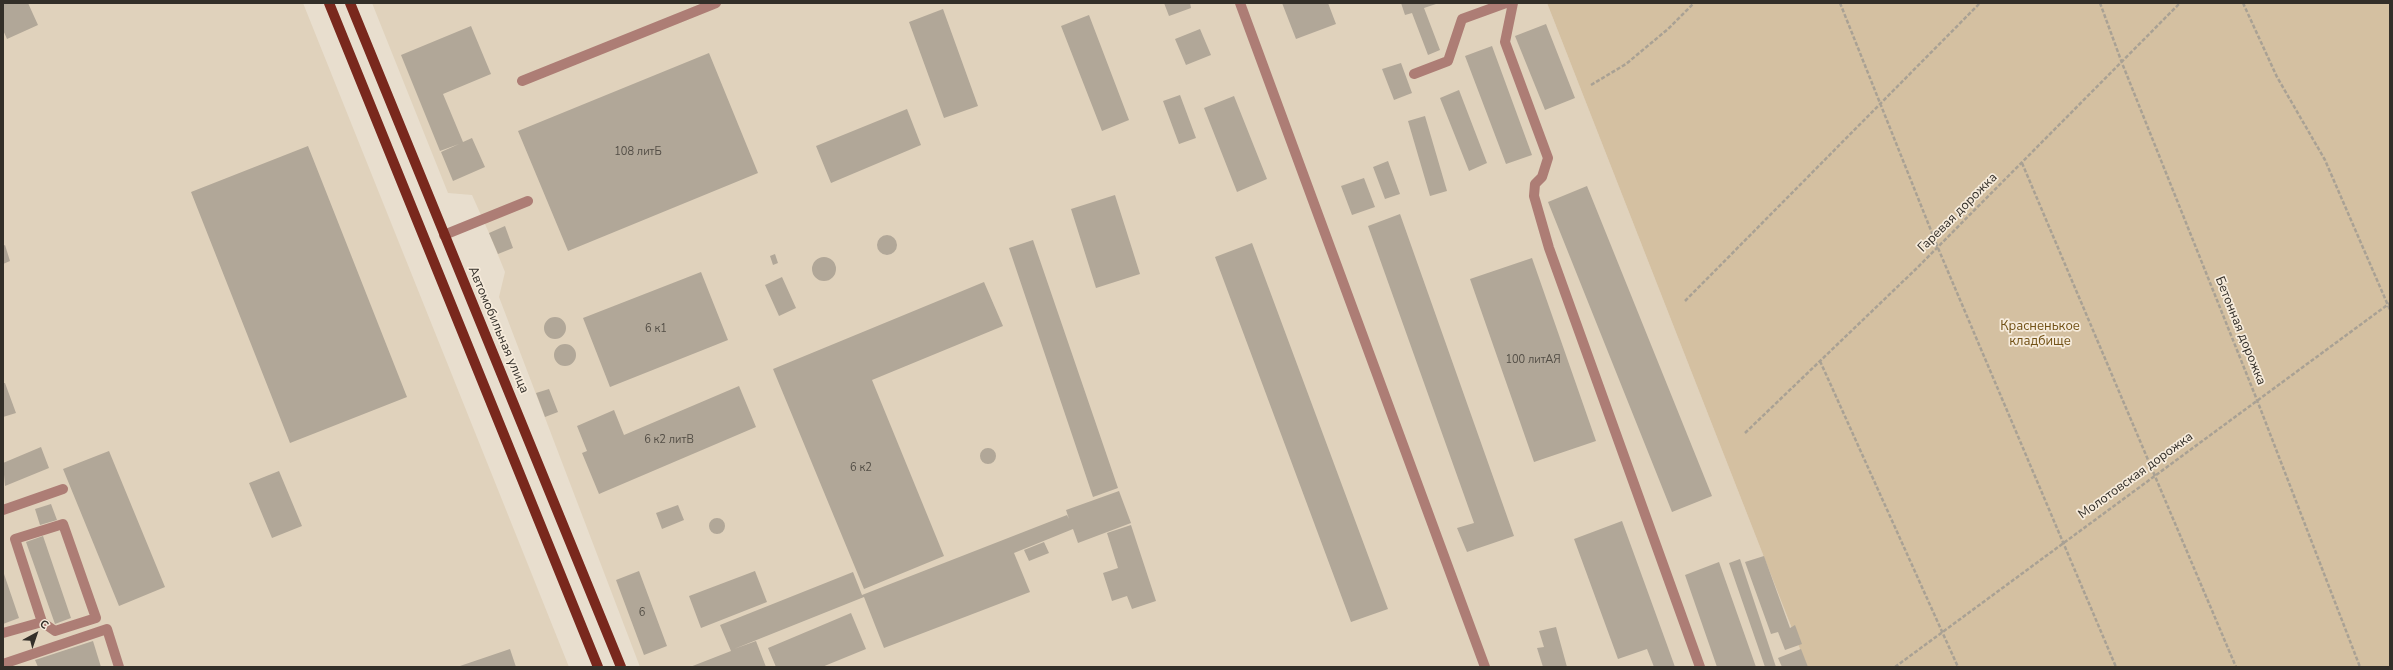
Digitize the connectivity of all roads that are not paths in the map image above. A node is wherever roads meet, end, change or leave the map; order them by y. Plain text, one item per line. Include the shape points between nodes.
1 (329, 3) edge
2 (350, 3) edge
3 (716, 3) edge
4 (1240, 3) edge
5 (1506, 3) edge
6 (1513, 3) edge
7 (1414, 74) dead end
8 (522, 81) dead end
9 (528, 201) dead end
10 (444, 235) junction
11 (63, 489) dead end
12 (3, 510) edge
13 (42, 622) junction
14 (3, 633) edge
15 (3, 664) edge
16 (119, 667) edge
17 (598, 667) edge
18 (621, 667) edge
19 (1485, 667) edge
20 (1700, 667) edge

1 - 17 main road
2 - 10 main road, Автомобильная улица
3 - 8 lane
4 - 19 lane
5 - 7 lane via 1462,19 1448,61
6 - 20 lane via 1506,42 1548,158 1542,177 1535,184 1534,196 1548,248
9 - 10 lane
10 - 18 main road, Автомобильная улица
11 - 12 lane
13 - 13 lane via 15,539 63,524 96,618 55,631
13 - 14 lane
15 - 16 lane via 107,629

